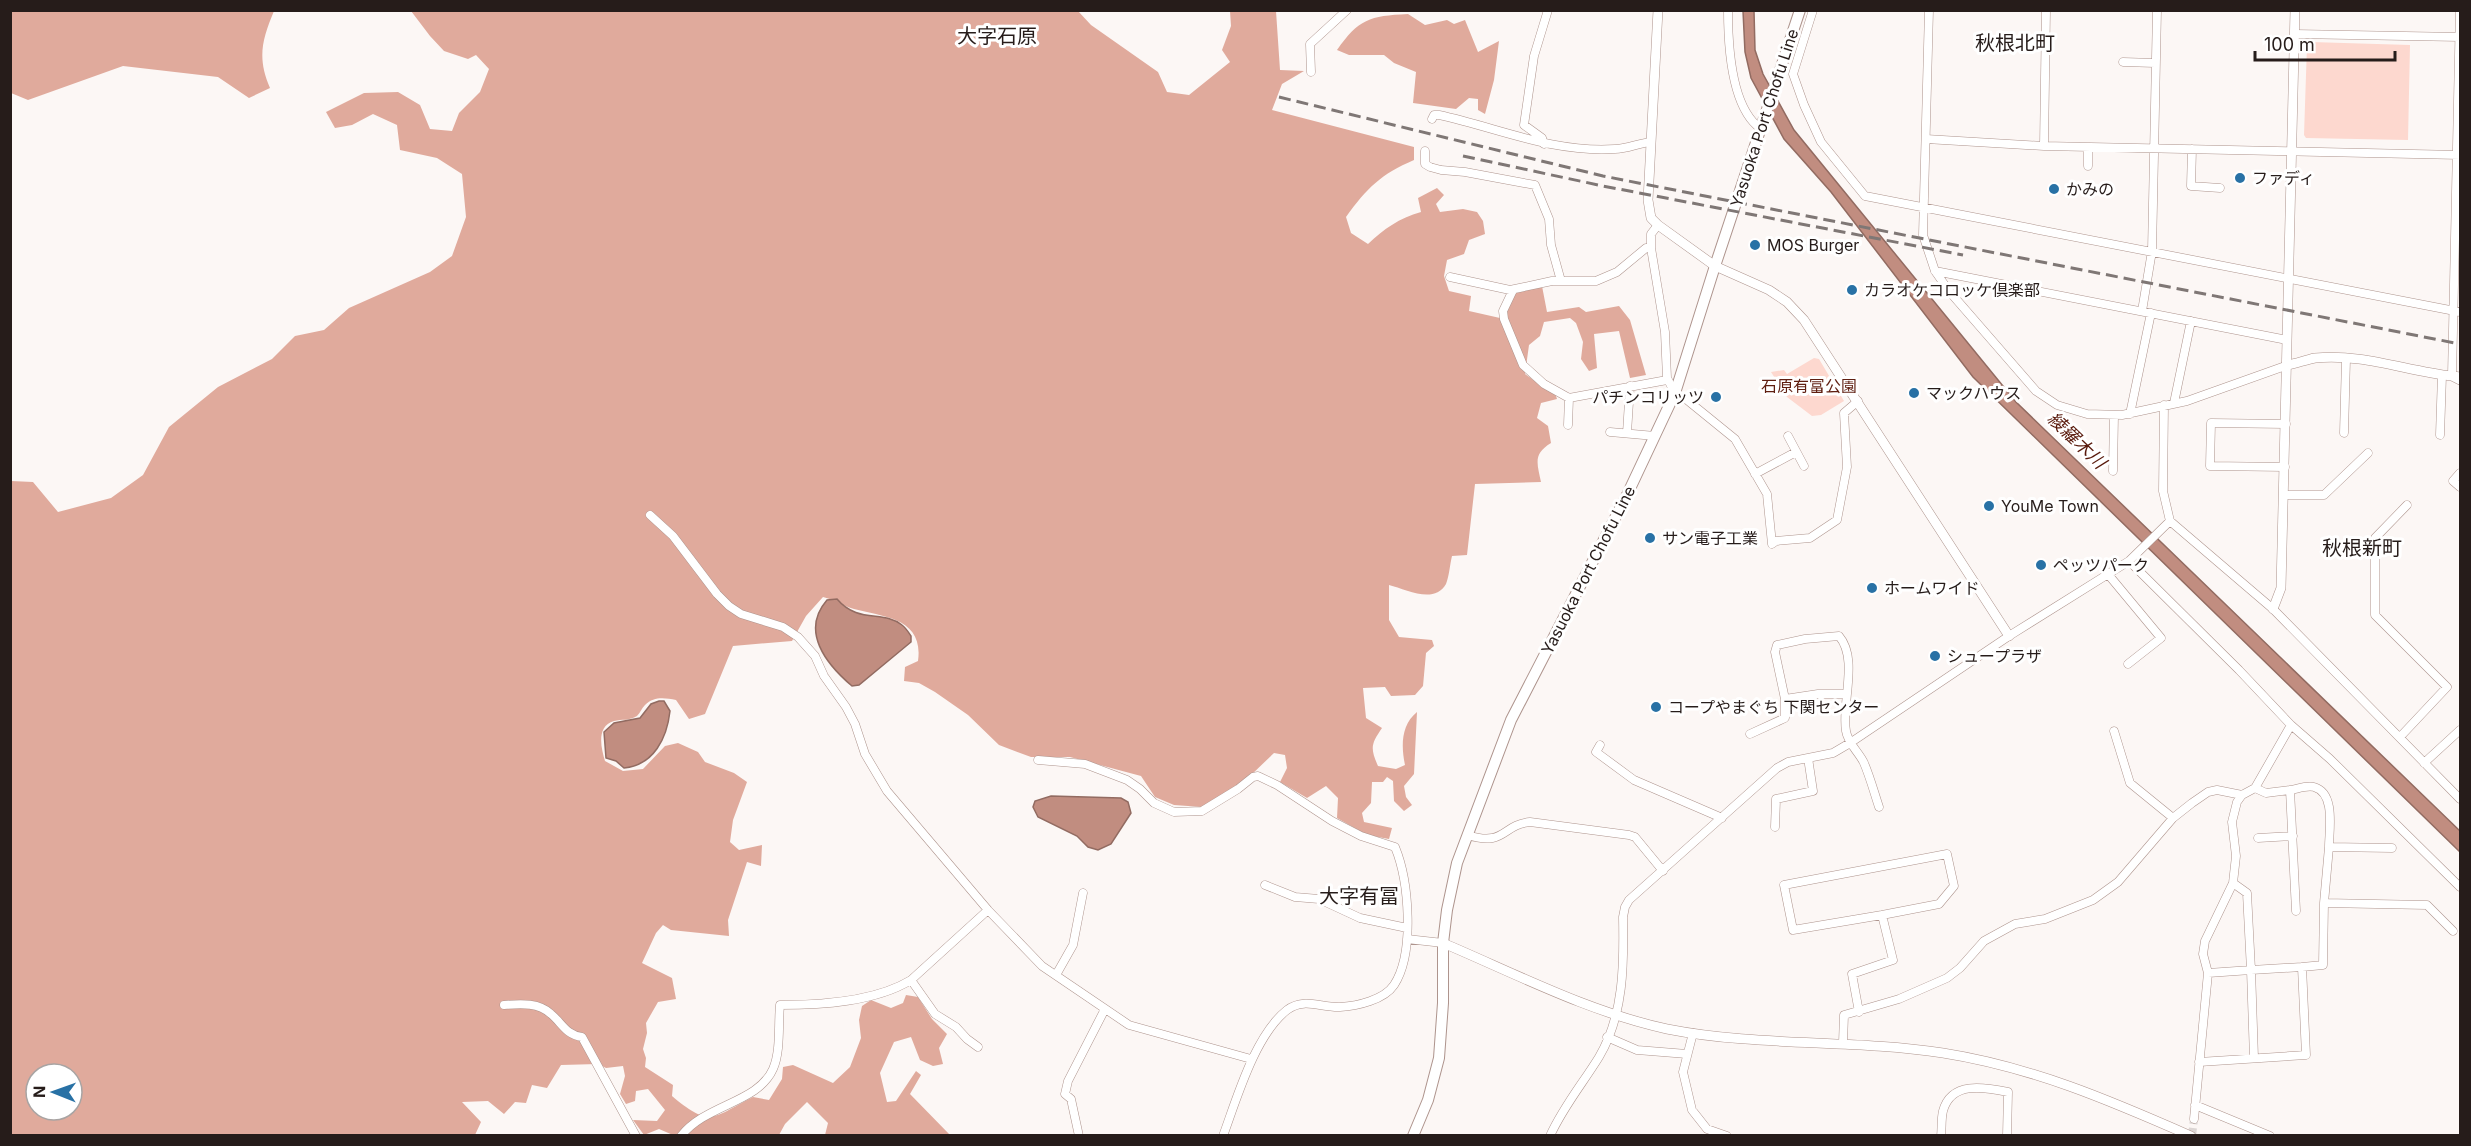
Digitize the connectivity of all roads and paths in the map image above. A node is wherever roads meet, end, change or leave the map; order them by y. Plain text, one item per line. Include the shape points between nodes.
1 (1347, 10) edge
2 (1548, 10) edge
3 (1658, 10) edge
4 (1728, 10) edge
5 (1800, 10) edge
6 (1813, 10) edge
7 (1929, 10) edge
8 (2046, 10) edge
9 (2157, 10) edge
10 (2295, 10) edge
11 (2460, 10) edge
12 (2295, 34) junction
13 (2460, 37) edge
14 (2122, 62) dead end
15 (2156, 63) junction
16 (1311, 72) dead end
17 (1432, 119) dead end
18 (1762, 127) junction
19 (1926, 139) junction
20 (1651, 142) junction
21 (1544, 144) junction
22 (2044, 146) junction
23 (2088, 147) junction
24 (2154, 148) junction
25 (2192, 149) junction
26 (1425, 151) dead end
27 (2292, 151) junction
28 (2459, 155) edge
29 (2088, 166) dead end
30 (2220, 188) dead end
31 (1923, 208) junction
32 (1658, 225) junction
33 (2457, 238) edge
34 (1651, 248) junction
35 (2152, 251) junction
36 (1714, 266) junction
37 (1935, 271) junction
38 (1450, 277) dead end
39 (2289, 279) junction
40 (1561, 281) junction
41 (1513, 290) junction
42 (2147, 312) junction
43 (2457, 312) edge
44 (2191, 321) junction
45 (2287, 340) junction
46 (2346, 359) junction
47 (2288, 365) junction
48 (2454, 377) edge
49 (1667, 380) junction
50 (1630, 386) junction
51 (1675, 393) junction
52 (1569, 398) junction
53 (1858, 401) junction
54 (2174, 403) junction
55 (2164, 405) junction
56 (2130, 414) junction
57 (2114, 415) junction
58 (2286, 424) junction
59 (1569, 426) dead end
60 (1610, 432) dead end
61 (1627, 433) junction
62 (2344, 433) dead end
63 (2440, 435) dead end
64 (1655, 436) junction
65 (1788, 436) dead end
66 (1796, 452) junction
67 (2368, 453) dead end
68 (1804, 466) dead end
69 (2285, 467) junction
70 (2113, 471) dead end
71 (2460, 473) edge
72 (1755, 474) junction
73 (2460, 487) edge
74 (2284, 495) junction
75 (2407, 505) dead end
76 (650, 515) dead end
77 (2170, 521) junction
78 (2131, 559) junction
79 (2107, 573) junction
80 (2273, 609) junction
81 (2009, 636) junction
82 (2128, 664) dead end
83 (1846, 694) junction
84 (1785, 699) junction
85 (2290, 725) junction
86 (2460, 730) edge
87 (2114, 731) dead end
88 (1750, 734) dead end
89 (2400, 737) junction
90 (1850, 743) junction
91 (1600, 745) dead end
92 (1808, 758) junction
93 (1038, 760) dead end
94 (2424, 763) junction
95 (2254, 788) junction
96 (2290, 790) junction
97 (2242, 795) junction
98 (2460, 799) edge
99 (1879, 807) dead end
100 (1722, 818) junction
101 (2173, 818) junction
102 (1775, 827) dead end
103 (1467, 835) junction
104 (2292, 836) junction
105 (2258, 838) dead end
106 (2329, 847) junction
107 (2392, 848) dead end
108 (1663, 871) junction
109 (2233, 883) junction
110 (1265, 885) dead end
111 (2460, 887) edge
112 (1083, 893) dead end
113 (2324, 903) junction
114 (988, 910) junction
115 (2296, 911) dead end
116 (1882, 915) junction
117 (1407, 928) junction
118 (2453, 931) dead end
119 (1407, 939) junction
120 (1443, 943) junction
121 (2302, 967) junction
122 (2251, 970) junction
123 (2208, 973) junction
124 (1056, 975) junction
125 (911, 980) junction
126 (504, 1005) dead end
127 (1105, 1009) junction
128 (1859, 1012) junction
129 (1615, 1015) junction
130 (1693, 1033) junction
131 (1607, 1037) junction
132 (1843, 1043) junction
133 (978, 1047) dead end
134 (1687, 1054) junction
135 (2254, 1058) junction
136 (1251, 1059) junction
137 (2199, 1062) junction
138 (2195, 1105) junction
139 (2194, 1119) tunnel mouth
140 (636, 1136) edge
141 (681, 1136) edge
142 (1079, 1136) edge
143 (1223, 1136) edge
144 (1413, 1136) edge
145 (1550, 1136) edge
146 (1727, 1136) edge
147 (1941, 1136) edge
148 (2007, 1136) edge
149 (2191, 1136) edge
150 (2270, 1136) edge

1 - 16 street via 1310,44
2 - 21 street via 1534,56 1524,125
3 - 20 street
4 - 18 street via 1729,46 1740,98 1746,115
5 - 18 main road, Yasuoka Port Chofu Line
6 - 31 street via 1793,74 1821,142 1865,195
7 - 19 street
8 - 22 street
9 - 15 street
10 - 12 street
11 - 13 street
12 - 13 street
12 - 27 street
13 - 28 street
14 - 15 street
15 - 24 street
17 - 21 street via 1439,115
18 - 36 main road, Yasuoka Port Chofu Line
19 - 22 street
19 - 31 street
20 - 21 street via 1617,150
20 - 32 street via 1649,209
22 - 23 street
23 - 24 street
23 - 29 street
24 - 25 street
24 - 35 street
25 - 27 street
25 - 30 street via 2191,186
26 - 40 street via 1425,164 1430,167 1535,185 1549,219
27 - 28 street
27 - 39 street
28 - 33 street
31 - 35 street
31 - 37 street via 1923,235
32 - 34 street via 1651,234
32 - 36 street
33 - 43 street
34 - 40 street via 1607,278
34 - 49 street via 1665,333
35 - 39 street
35 - 42 street
36 - 51 main road, Yasuoka Port Chofu Line
36 - 53 street via 1751,281 1786,302 1804,320
37 - 42 street
37 - 57 street via 2036,391 2057,405 2087,414
38 - 41 street
39 - 43 street
39 - 45 street
40 - 41 street
41 - 52 street via 1503,311 1520,359 1544,384
42 - 44 street
42 - 56 street
43 - 48 street
44 - 45 street
44 - 54 street
45 - 47 street
46 - 47 street via 2315,358
46 - 48 street
46 - 62 street
47 - 54 street
47 - 58 street
48 - 63 street
49 - 50 street
49 - 51 street
50 - 52 street
50 - 61 street
51 - 64 main road, Yasuoka Port Chofu Line
51 - 72 street via 1735,439
52 - 59 street
53 - 72 street via 1844,413 1847,467 1837,520 1810,538 1772,544 1767,494
53 - 81 street
54 - 55 street
55 - 56 street
55 - 77 street via 2163,491
56 - 57 street
57 - 70 street
58 - 69 street
58 - 69 street via 2211,423 2210,466
60 - 61 street
61 - 64 street
64 - 103 main road, Yasuoka Port Chofu Line via 1511,720
65 - 66 street
66 - 68 street
66 - 72 street
67 - 74 street via 2324,495
69 - 74 street
71 - 73 street via 2453,480
74 - 80 street via 2281,588
75 - 89 street via 2375,538 2374,615 2447,687
76 - 114 street via 729,606 741,614 783,627 815,656 846,707 865,754 887,790
77 - 78 street
77 - 80 street
78 - 79 street
78 - 85 street
79 - 81 street
79 - 82 street via 2161,638
80 - 89 street
81 - 90 street
83 - 84 street
83 - 84 street via 1847,660 1839,636 1778,645 1775,652
83 - 90 street via 1846,732
84 - 88 street via 1785,718
85 - 95 street
85 - 111 street
86 - 94 street
87 - 101 street via 2130,783
89 - 94 street
90 - 92 street via 1833,753
90 - 99 street via 1864,761 1869,790
91 - 100 street via 1596,752 1634,780
92 - 100 street via 1777,768
92 - 102 street via 1813,790 1776,799
93 - 117 street via 1085,764 1127,780 1154,803 1174,812 1202,811 1253,777 1276,784 1351,831 1395,847 1407,891
94 - 98 street
95 - 96 street via 2266,793
95 - 97 street
96 - 104 street
96 - 106 street via 2312,786 2321,790 2328,803
97 - 101 street via 2208,792
97 - 109 street via 2232,822 2236,856
100 - 108 street
101 - 128 street via 2118,882 2093,900 2045,919 2015,924 1984,941 1947,978
103 - 108 street via 1494,839 1530,822 1629,835
103 - 120 main road, Yasuoka Port Chofu Line via 1454,875
104 - 105 street
104 - 115 street
106 - 107 street
106 - 113 street
108 - 129 street via 1625,907 1622,985
109 - 122 street via 2247,893
109 - 123 street via 2205,941 2203,954
110 - 117 street via 1295,897 1318,899 1360,918
112 - 124 street via 1073,945
113 - 118 street via 2427,905
113 - 121 street via 2323,965
114 - 124 street via 1042,966
114 - 125 street
116 - 116 street via 1939,904 1954,886 1947,854 1785,885 1793,930
116 - 128 street via 1893,960 1852,974
117 - 119 street
119 - 120 street
119 - 136 street via 1394,986 1383,995 1340,1007 1309,1003 1288,1010
120 - 129 street
120 - 144 main road, Yasuoka Port Chofu Line via 1439,1058
121 - 122 street
121 - 135 street via 2306,1055
122 - 123 street
122 - 135 street
123 - 137 street
124 - 127 street
125 - 133 street via 935,1014
125 - 141 street via 887,991 828,1004 780,1005 774,1068 767,1080 758,1090 697,1119
126 - 140 street via 526,1003 541,1008 550,1012 567,1032 582,1037
127 - 136 street via 1129,1025
127 - 142 street via 1065,1094 1071,1099
128 - 132 street via 1844,1015
129 - 130 street
129 - 131 street
130 - 132 street
130 - 134 street
131 - 134 street via 1637,1050
131 - 145 street
132 - 149 street via 1942,1053 2025,1071 2094,1094
134 - 146 street via 1683,1072 1692,1110 1707,1129
135 - 137 street
136 - 143 street
137 - 138 street
138 - 139 street
138 - 150 street
147 - 148 street via 1943,1111 1951,1095 1987,1088 2008,1092

